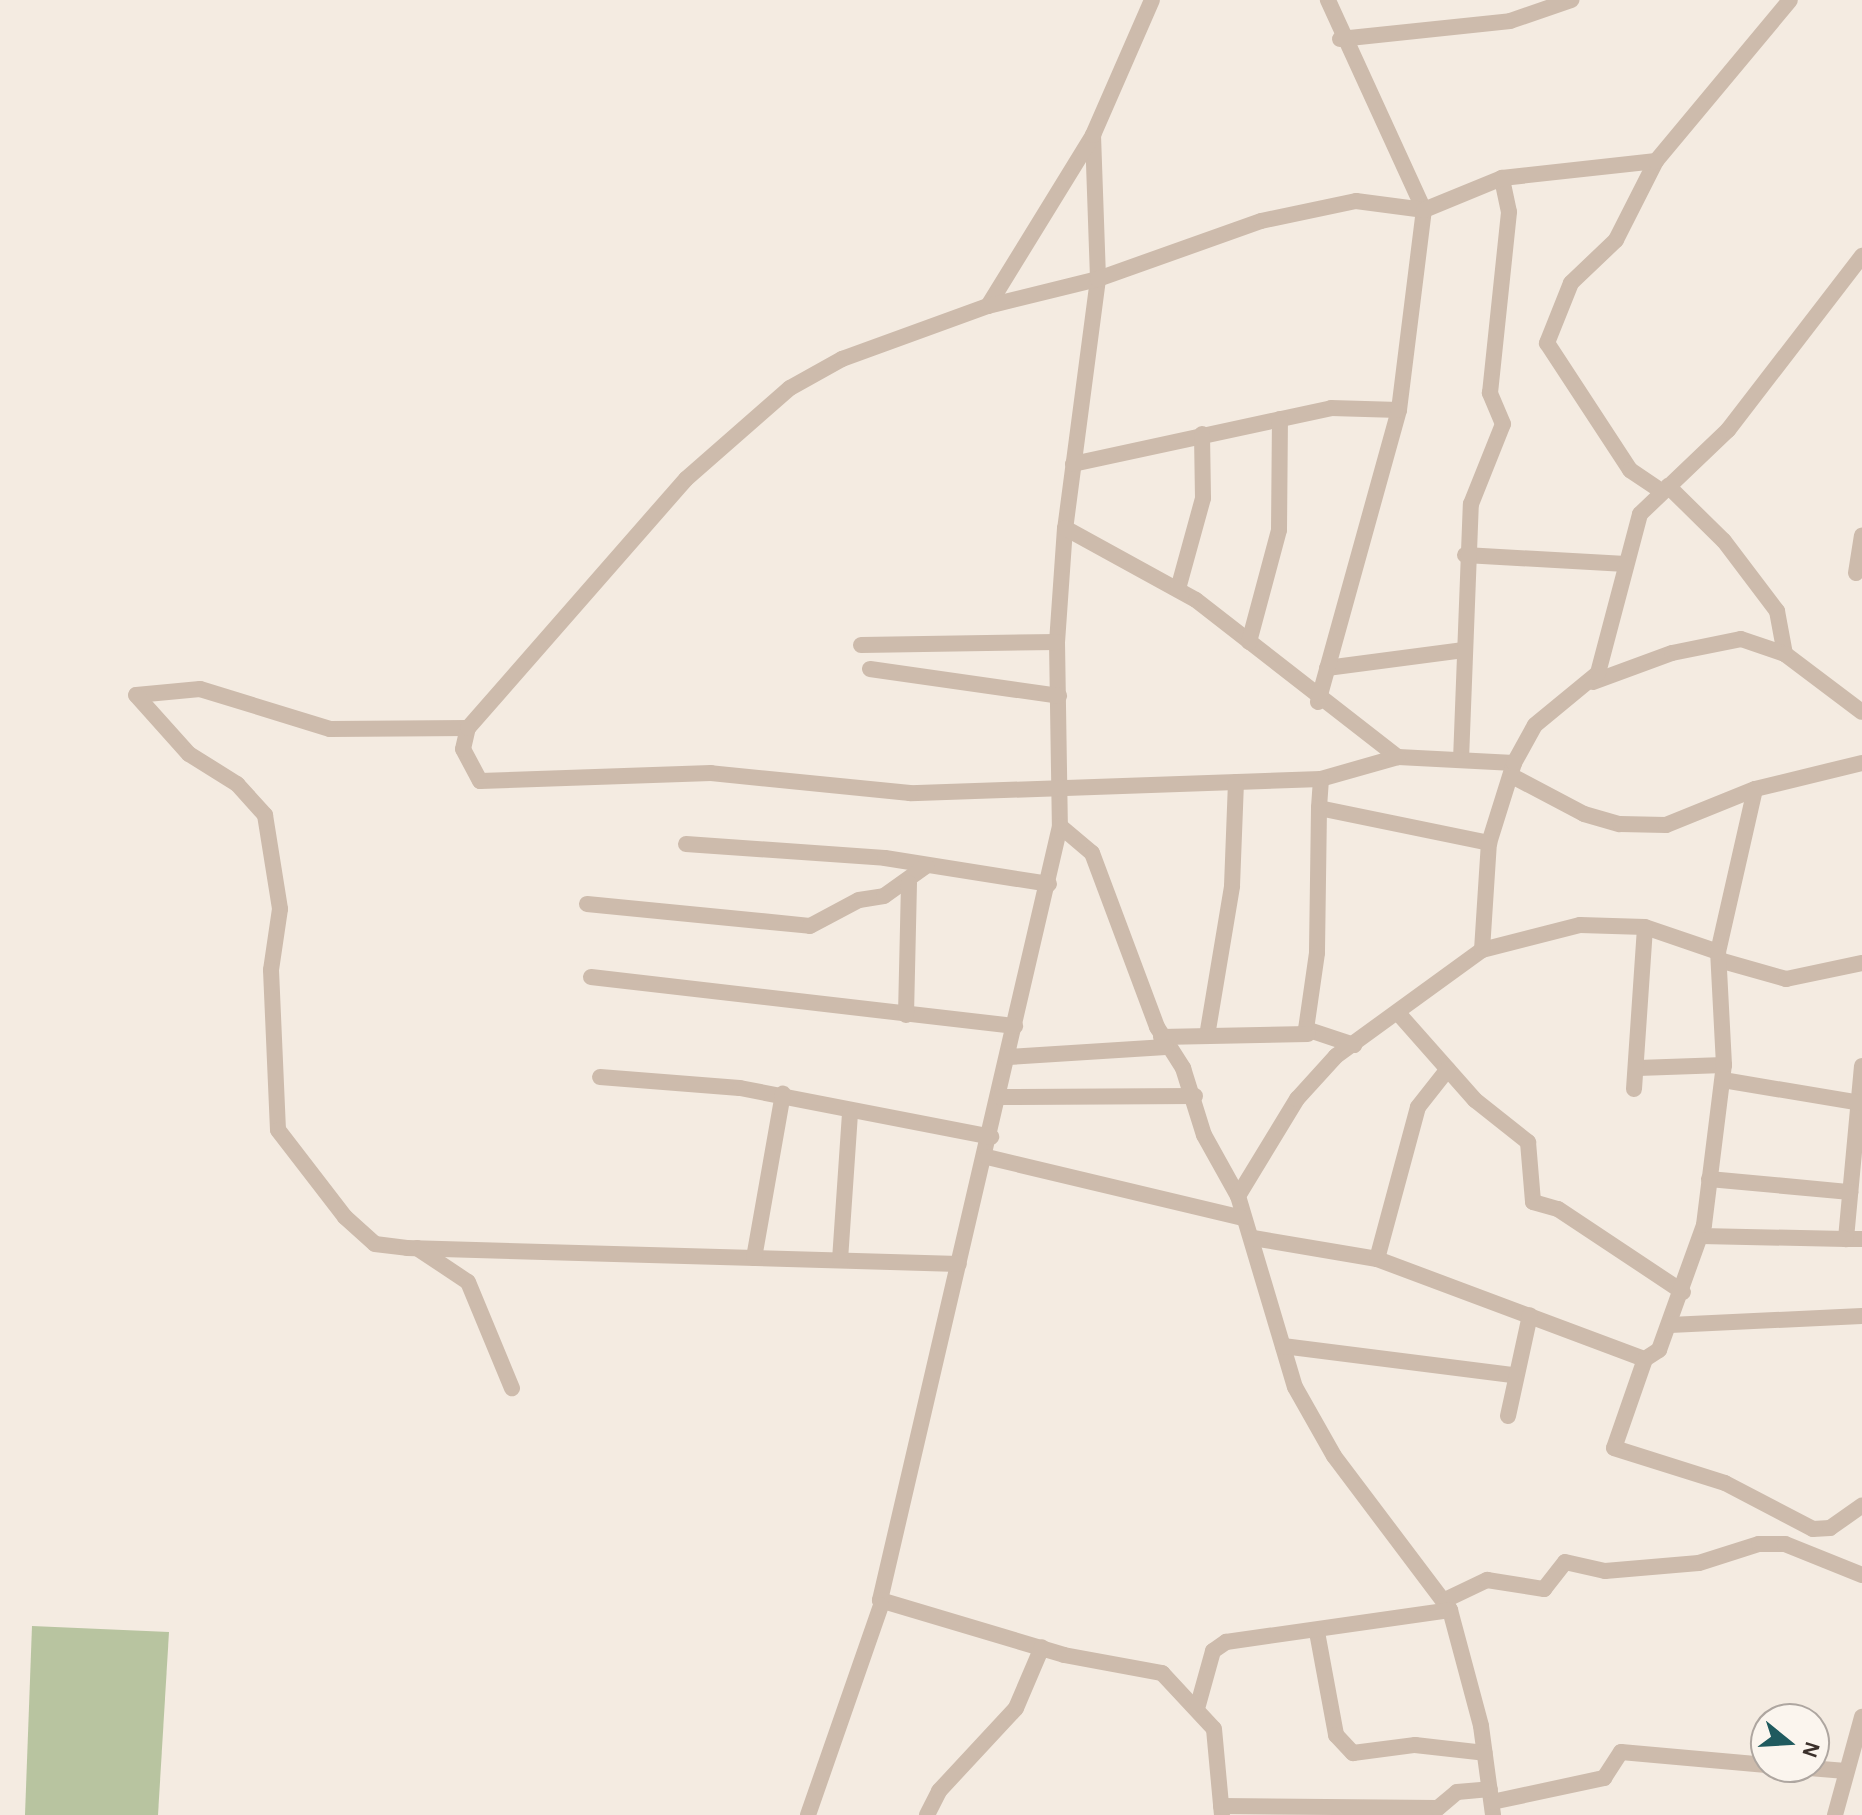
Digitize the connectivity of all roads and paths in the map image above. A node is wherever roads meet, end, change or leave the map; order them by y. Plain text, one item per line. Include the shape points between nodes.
1 (1152, 0) edge
2 (1328, 0) edge
3 (1571, 0) edge
4 (1790, 0) edge
5 (1340, 39) junction
6 (1093, 135) junction
7 (1656, 161) junction
8 (1502, 178) junction
9 (1424, 210) junction
10 (1862, 256) edge
11 (1098, 279) junction
12 (988, 306) junction
13 (1399, 410) junction
14 (1280, 419) junction
15 (1202, 434) junction
16 (1073, 464) junction
17 (1664, 488) junction
18 (1065, 528) junction
19 (1862, 535) edge
20 (1465, 555) junction
21 (1626, 564) junction
22 (1856, 573) dead end
23 (1178, 589) junction
24 (1057, 642) junction
25 (1249, 642) junction
26 (861, 645) dead end
27 (1464, 650) junction
28 (1785, 654) junction
29 (1327, 668) junction
30 (870, 669) dead end
31 (1593, 682) junction
32 (1059, 696) junction
33 (1318, 702) junction
34 (1862, 712) edge
35 (468, 728) junction
36 (1398, 757) junction
37 (1461, 760) junction
38 (1862, 763) edge
39 (1513, 770) junction
40 (1321, 779) junction
41 (1236, 782) junction
42 (1062, 789) junction
43 (1755, 789) junction
44 (1319, 808) junction
45 (1060, 826) junction
46 (1489, 843) junction
47 (686, 844) dead end
48 (926, 866) junction
49 (909, 883) junction
50 (1049, 884) junction
51 (587, 904) dead end
52 (1645, 927) junction
53 (1482, 950) junction
54 (1719, 956) junction
55 (1862, 963) edge
56 (591, 977) dead end
57 (1398, 1013) junction
58 (906, 1015) junction
59 (1015, 1026) junction
60 (1308, 1034) junction
61 (1207, 1036) junction
62 (1164, 1042) junction
63 (1354, 1045) junction
64 (1008, 1057) junction
65 (1862, 1066) edge
66 (1638, 1068) junction
67 (1448, 1069) junction
68 (1724, 1072) junction
69 (600, 1077) dead end
70 (1634, 1089) dead end
71 (783, 1094) junction
72 (1195, 1096) junction
73 (1000, 1097) junction
74 (1860, 1103) edge
75 (850, 1114) junction
76 (991, 1137) junction
77 (987, 1157) junction
78 (1709, 1179) junction
79 (1850, 1192) junction
80 (1238, 1196) junction
81 (1243, 1218) junction
82 (1701, 1236) junction
83 (1253, 1238) junction
84 (1854, 1239) edge
85 (417, 1248) junction
86 (754, 1258) junction
87 (1377, 1259) junction
88 (840, 1260) junction
89 (959, 1264) junction
90 (1683, 1292) junction
91 (1530, 1315) junction
92 (1862, 1316) edge
93 (1670, 1325) junction
94 (1283, 1346) junction
95 (1645, 1359) junction
96 (1512, 1375) junction
97 (512, 1388) dead end
98 (1508, 1416) dead end
99 (1862, 1506) edge
100 (1862, 1575) edge
101 (881, 1605) junction
102 (1448, 1605) junction
103 (1317, 1632) junction
104 (1042, 1647) junction
105 (1198, 1705) junction
106 (1862, 1717) edge
107 (1485, 1753) junction
108 (1750, 1764) edge
109 (1830, 1770) edge
110 (1846, 1771) junction
111 (1492, 1802) edge
112 (1222, 1811) edge
113 (1390, 1811) edge
114 (808, 1815) edge
115 (927, 1815) edge
116 (1835, 1815) edge

1 - 6 street
2 - 5 street
3 - 5 street via 1510,21
4 - 7 street
5 - 9 street
6 - 11 street
6 - 12 street
7 - 8 street
7 - 17 street via 1640,205 1559,303 1547,343 1630,470
8 - 9 street
8 - 20 street via 1509,212 1490,393 1503,424 1471,504
9 - 11 street via 1333,204
9 - 13 street
10 - 17 street via 1728,430
11 - 12 street
11 - 16 street
12 - 35 street via 842,359 790,388 686,479
13 - 14 street via 1331,408
13 - 29 street
14 - 15 street
14 - 25 street via 1279,530
15 - 16 street
15 - 23 street via 1203,498
16 - 18 street
17 - 21 street via 1640,514
17 - 28 street via 1724,541 1777,611
18 - 23 street
18 - 24 street
19 - 22 street
20 - 21 street
20 - 27 street
21 - 31 street
23 - 25 street
24 - 26 street
24 - 32 street
25 - 33 street
27 - 29 street
27 - 37 street
28 - 31 street via 1741,639 1672,653
28 - 34 street
29 - 33 street
30 - 32 street
31 - 39 street via 1535,725
32 - 42 street
33 - 36 street
35 - 42 street via 463,749 480,781 711,773 910,793
35 - 85 street via 330,729 200,689 136,695 189,754 237,784 265,815 280,909 271,970 278,1130 361,1233 375,1244
36 - 37 street
36 - 40 street
37 - 39 street
38 - 43 street
39 - 43 street via 1620,824 1666,825
39 - 46 street
40 - 41 street
40 - 44 street
41 - 42 street
41 - 61 street via 1232,886
42 - 45 street
43 - 54 street
44 - 46 street
44 - 60 street
45 - 50 street
45 - 62 street via 1092,853
46 - 53 street
47 - 48 street
48 - 49 street
48 - 50 street
49 - 51 street via 810,926
49 - 58 street
50 - 59 street
52 - 53 street via 1580,925
52 - 54 street
52 - 66 street
53 - 57 street
54 - 55 street via 1786,979
54 - 68 street
56 - 58 street
57 - 63 street
57 - 67 street
58 - 59 street
59 - 64 street
60 - 61 street
60 - 63 street
61 - 62 street
62 - 64 street
62 - 72 street
63 - 80 street via 1297,1099
64 - 73 street
65 - 74 street
66 - 68 street
66 - 70 street
67 - 87 street via 1418,1107
67 - 90 street via 1528,1142 1533,1202 1558,1209
68 - 74 street
68 - 78 street
69 - 71 street
71 - 75 street
71 - 86 street
72 - 73 street
72 - 80 street via 1204,1135
73 - 76 street
74 - 79 street
75 - 76 street
75 - 88 street
76 - 77 street
77 - 81 street
77 - 89 street
78 - 79 street
78 - 82 street
79 - 84 street
80 - 81 street
81 - 83 street
82 - 84 street
82 - 90 street
83 - 87 street
83 - 94 street
85 - 86 street
85 - 97 street via 468,1282
86 - 88 street
87 - 91 street
88 - 89 street
89 - 101 street
90 - 93 street
91 - 95 street
91 - 96 street
92 - 93 street
93 - 95 street via 1659,1350
94 - 96 street
94 - 102 street via 1295,1387 1334,1456
95 - 99 street via 1614,1448 1725,1483 1813,1529 1830,1528
96 - 98 street
100 - 102 street via 1785,1544 1759,1544 1699,1563 1605,1571 1565,1562 1544,1589 1487,1580
101 - 104 street
101 - 114 street
102 - 103 street
102 - 107 street
103 - 105 street via 1217,1646
103 - 107 street via 1336,1735 1353,1753 1415,1745
104 - 105 street via 1162,1673
104 - 115 street via 1016,1708
105 - 112 street via 1214,1729
106 - 110 street
107 - 111 street
108 - 111 street via 1614,1753 1607,1777
109 - 110 street
110 - 116 street
111 - 113 street via 1457,1792 1438,1808
112 - 113 street

